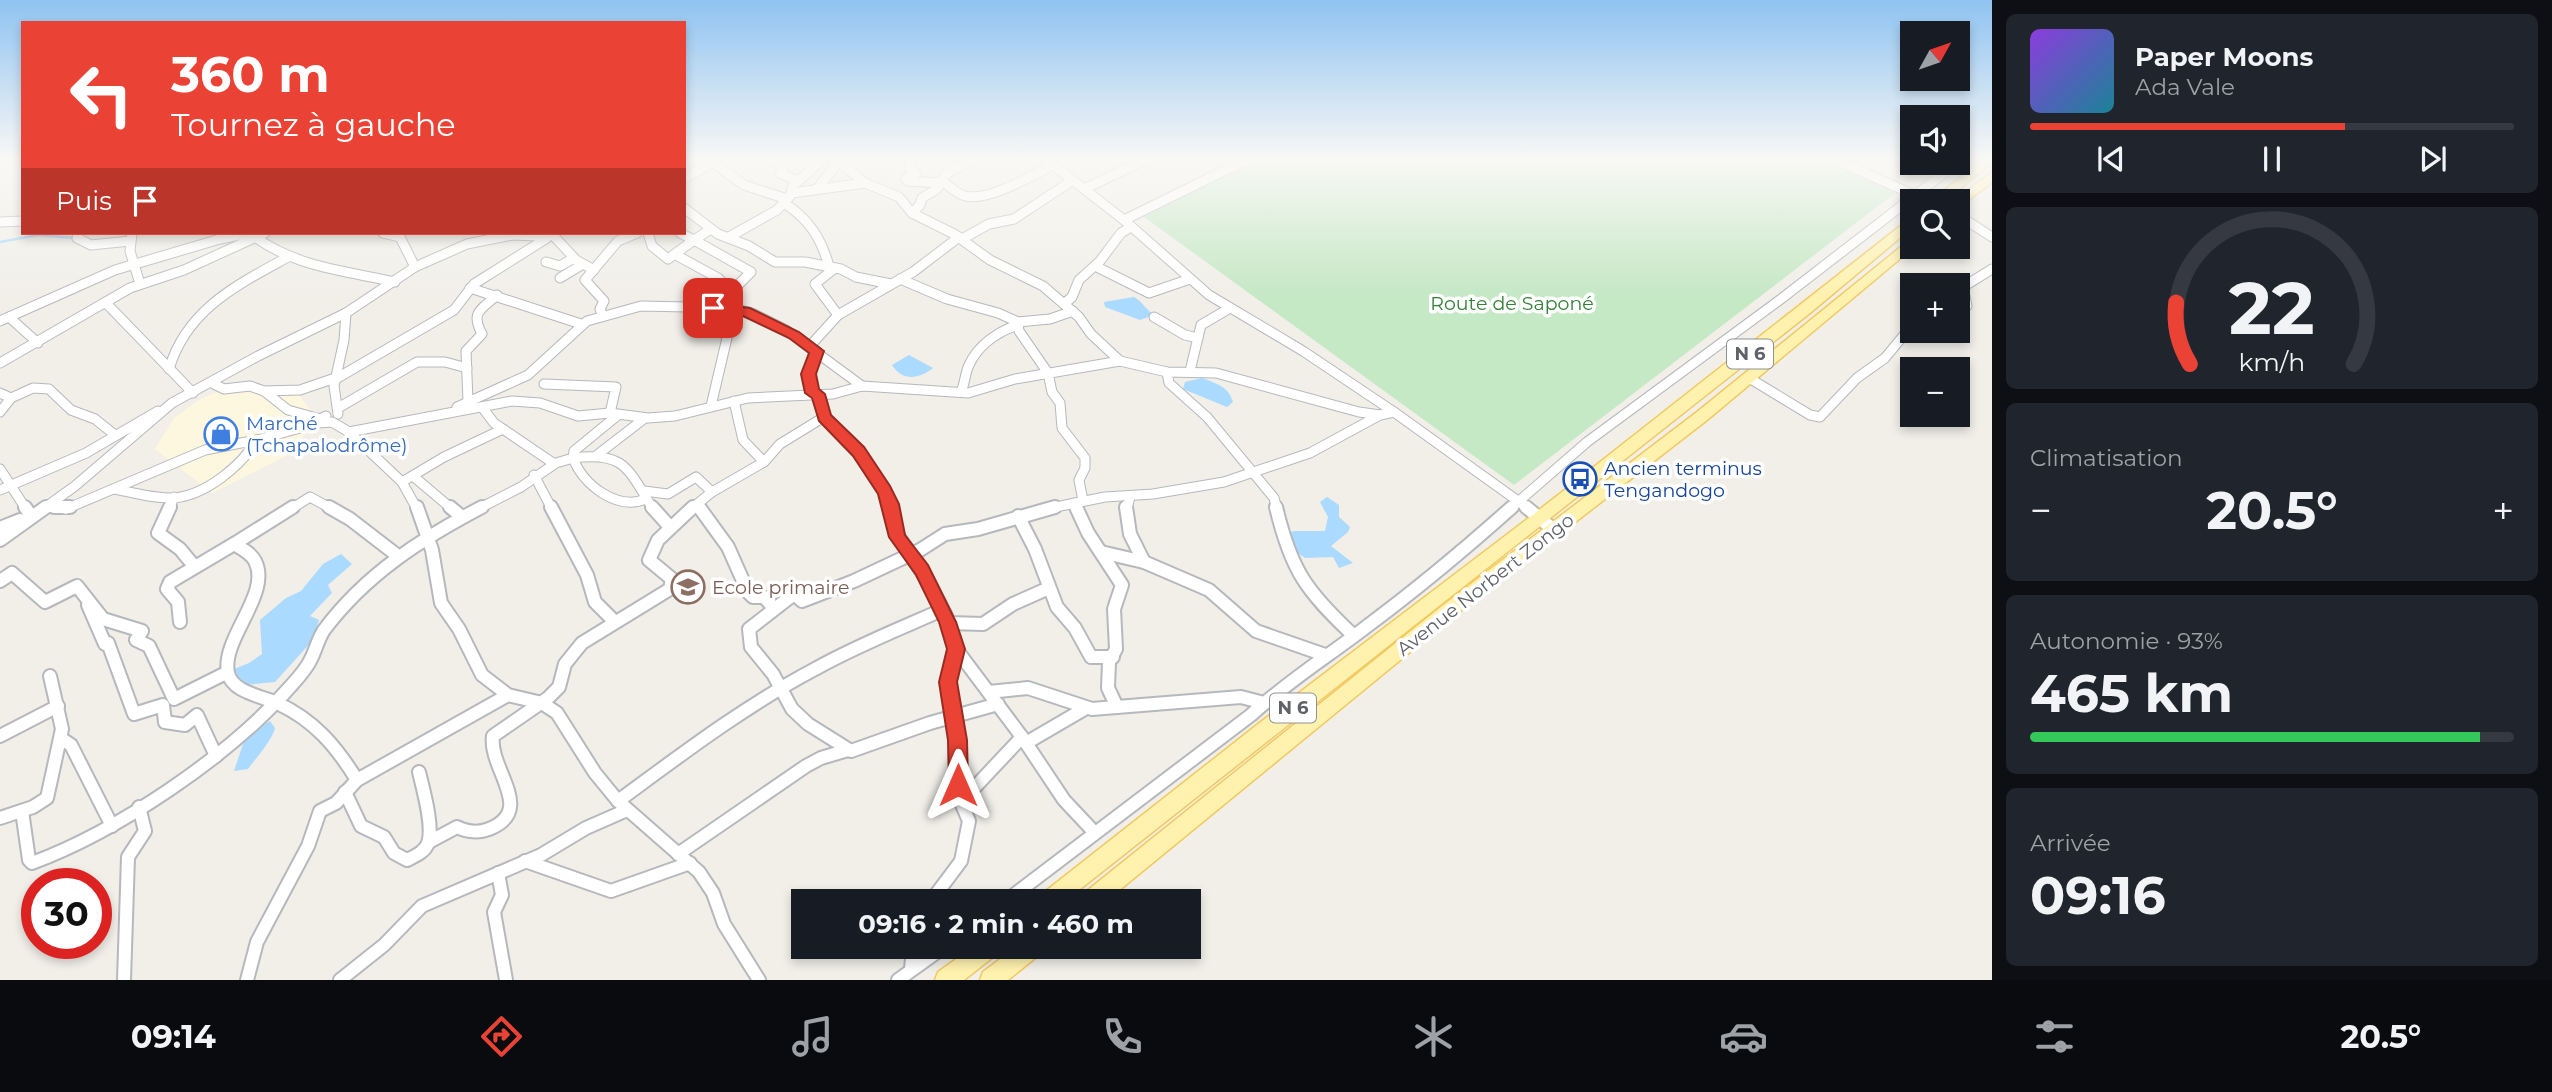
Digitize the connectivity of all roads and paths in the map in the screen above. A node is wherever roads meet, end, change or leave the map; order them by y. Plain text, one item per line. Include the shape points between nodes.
1 (782, 204) edge
2 (792, 204) edge
3 (904, 204) edge
4 (920, 204) edge
5 (1037, 204) edge
6 (1103, 204) edge
7 (1164, 204) edge
8 (1900, 206) edge
9 (686, 210) edge
10 (912, 213) junction
11 (21, 221) edge
12 (0, 222) edge
13 (1128, 223) junction
14 (1970, 223) edge
15 (710, 229) junction
16 (1900, 231) edge
17 (78, 235) edge
18 (240, 235) edge
19 (256, 235) edge
20 (259, 235) edge
21 (390, 235) edge
22 (516, 235) edge
23 (550, 235) edge
24 (553, 235) edge
25 (632, 235) edge
26 (649, 235) edge
27 (684, 235) edge
28 (221, 236) edge
29 (131, 237) edge
30 (729, 237) junction
31 (1992, 237) edge
32 (960, 238) junction
33 (694, 240) junction
34 (1900, 252) edge
35 (676, 255) junction
36 (288, 257) junction
37 (574, 258) junction
38 (546, 262) dead end
39 (133, 263) junction
40 (583, 264) junction
41 (1095, 266) junction
42 (415, 267) junction
43 (832, 267) junction
44 (1992, 269) edge
45 (594, 270) junction
46 (560, 278) dead end
47 (1190, 279) junction
48 (395, 282) junction
49 (895, 282) junction
50 (1970, 283) edge
51 (140, 284) junction
52 (470, 288) junction
53 (723, 294) junction
54 (497, 295) junction
55 (107, 304) junction
56 (1064, 304) junction
57 (725, 308) junction
58 (1230, 308) junction
59 (1073, 311) junction
60 (345, 313) junction
61 (838, 315) junction
62 (603, 316) junction
63 (1154, 317) dead end
64 (4, 319) edge
65 (582, 324) junction
66 (1018, 324) junction
67 (1199, 338) junction
68 (1900, 340) edge
69 (38, 343) junction
70 (814, 349) junction
71 (1120, 361) junction
72 (0, 363) edge
73 (467, 368) junction
74 (169, 369) junction
75 (1189, 371) junction
76 (1167, 372) junction
77 (531, 373) junction
78 (1048, 373) junction
79 (1749, 378) junction
80 (335, 379) junction
81 (212, 383) junction
82 (544, 384) junction
83 (862, 386) junction
84 (264, 391) junction
85 (0, 393) edge
86 (193, 393) junction
87 (961, 393) junction
88 (815, 394) junction
89 (11, 398) junction
90 (468, 401) junction
91 (734, 401) junction
92 (173, 403) junction
93 (546, 405) junction
94 (711, 406) junction
95 (482, 407) junction
96 (337, 409) junction
97 (446, 411) junction
98 (0, 412) edge
99 (1394, 412) junction
100 (614, 414) junction
101 (1380, 415) junction
102 (824, 417) junction
103 (645, 418) junction
104 (328, 422) junction
105 (503, 429) junction
106 (349, 432) junction
107 (115, 435) junction
108 (257, 440) junction
109 (597, 455) junction
110 (573, 458) junction
111 (764, 462) junction
112 (553, 463) junction
113 (0, 469) edge
114 (1251, 473) junction
115 (534, 475) junction
116 (408, 479) junction
117 (11, 484) junction
118 (115, 489) junction
119 (0, 490) edge
120 (712, 492) junction
121 (645, 495) junction
122 (174, 497) junction
123 (1130, 497) junction
124 (1520, 501) junction
125 (1079, 502) junction
126 (697, 504) junction
127 (46, 506) junction
128 (1018, 516) junction
129 (29, 517) junction
130 (462, 517) junction
131 (1547, 524) junction
132 (670, 527) junction
133 (0, 528) edge
134 (428, 537) junction
135 (0, 540) edge
136 (234, 544) junction
137 (1101, 552) junction
138 (911, 554) junction
139 (398, 556) junction
140 (1144, 562) junction
141 (194, 566) junction
142 (0, 581) edge
143 (1049, 588) junction
144 (87, 599) junction
145 (774, 608) junction
146 (942, 610) junction
147 (614, 621) junction
148 (180, 622) dead end
149 (948, 623) junction
150 (1353, 635) junction
151 (956, 649) junction
152 (1325, 655) junction
153 (1112, 657) junction
154 (226, 673) junction
155 (50, 676) dead end
156 (780, 688) junction
157 (989, 692) junction
158 (508, 695) junction
159 (274, 702) junction
160 (542, 703) junction
161 (998, 704) junction
162 (1264, 704) junction
163 (58, 706) junction
164 (1117, 707) junction
165 (1086, 708) junction
166 (952, 718) junction
167 (0, 736) edge
168 (62, 739) junction
169 (1024, 740) junction
170 (848, 750) junction
171 (216, 756) junction
172 (419, 772) dead end
173 (357, 780) junction
174 (345, 792) junction
175 (961, 802) junction
176 (623, 806) junction
177 (139, 807) junction
178 (22, 811) junction
179 (0, 818) edge
180 (112, 826) junction
181 (1095, 833) junction
182 (429, 842) junction
183 (678, 854) junction
184 (525, 861) junction
185 (690, 863) junction
186 (498, 873) junction
187 (940, 889) edge
188 (1022, 889) edge
189 (1064, 889) edge
190 (1105, 889) edge
191 (912, 959) edge
192 (927, 959) edge
193 (974, 959) edge
194 (1018, 959) edge
195 (911, 970) junction
196 (355, 975) edge
197 (124, 980) edge
198 (247, 980) edge
199 (340, 980) edge
200 (506, 980) edge
201 (759, 980) edge
202 (898, 980) edge
203 (946, 980) edge
204 (991, 980) edge

1 - 30 street
2 - 43 street via 814,228
3 - 10 street
4 - 10 street
5 - 32 street via 1014,219 989,224
6 - 13 street
7 - 13 street
8 - 124 street via 1587,442
9 - 15 street
10 - 32 street
11 - 12 street
13 - 41 street
13 - 47 street
14 - 31 street
15 - 30 street
15 - 33 street
16 - 131 main road, N 6 via 1584,484
17 - 29 street via 91,245
18 - 28 street
19 - 51 street via 184,270
20 - 36 street via 274,251
21 - 42 street via 401,238
22 - 42 street via 457,247
23 - 52 street
24 - 37 street
25 - 45 street via 618,240
26 - 35 street via 660,256
27 - 33 street
28 - 39 street
29 - 39 street
30 - 43 street via 777,262
32 - 49 street
32 - 56 street via 990,260 1043,286
33 - 35 street
33 - 53 street via 751,272
34 - 79 main road, Avenue Norbert Zongo / N 6
35 - 53 street via 723,282
36 - 48 street
36 - 74 street via 234,289 200,317 181,338
37 - 38 street via 560,266
37 - 40 street
39 - 51 street
39 - 64 street
40 - 45 street
40 - 46 street
41 - 47 street via 1149,293
41 - 56 street via 1079,280
42 - 48 street
43 - 49 street via 856,277
43 - 61 street via 816,284
44 - 50 street
45 - 62 street via 585,281 604,301
47 - 58 street
48 - 60 street
49 - 61 street
49 - 66 street via 992,311
51 - 55 street
52 - 54 street
52 - 80 street via 454,310
53 - 57 street
54 - 65 street
54 - 73 street via 475,315 482,335 466,351
55 - 69 street
55 - 74 street
56 - 59 street
57 - 62 street via 641,306
57 - 70 street via 753,314
57 - 94 street via 719,324 726,340
58 - 67 street via 1201,325
58 - 99 street
59 - 66 street
59 - 71 street
60 - 80 street
60 - 81 street
61 - 70 street
62 - 65 street
63 - 67 street
64 - 69 street
65 - 77 street
66 - 78 street
66 - 87 street via 978,352 968,366
67 - 75 street
68 - 79 street via 1820,417
69 - 72 street
70 - 83 street
70 - 88 street via 808,374
71 - 76 street
71 - 78 street
73 - 90 street
73 - 96 street via 417,362
74 - 86 street
75 - 76 street
75 - 101 street via 1216,373
76 - 114 street via 1170,383 1207,417
77 - 82 street
77 - 90 street
78 - 87 street
78 - 125 street via 1061,405 1060,425 1085,458
79 - 131 main road, Avenue Norbert Zongo / N 6
80 - 84 street via 307,389
80 - 96 street
81 - 84 street via 221,388 250,386
81 - 86 street
82 - 93 street
82 - 100 street via 616,387
83 - 87 street
83 - 88 street
84 - 104 street via 288,410
85 - 89 street
86 - 92 street
88 - 91 street
88 - 102 street
89 - 98 street
89 - 107 street via 33,388 49,389 71,410 95,419
90 - 97 street
91 - 94 street
91 - 111 street via 743,443
92 - 107 street
92 - 127 street via 130,443
93 - 95 street via 512,401
93 - 100 street via 578,416
94 - 103 street
95 - 97 street
95 - 105 street
96 - 104 street
96 - 104 street
97 - 106 street
99 - 101 street
99 - 124 street
100 - 103 street
100 - 110 street via 575,449
101 - 114 street via 1310,453
102 - 111 street via 780,444
102 - 138 street via 878,480 891,504 896,533
103 - 109 street
104 - 106 street
104 - 108 street
105 - 112 street
105 - 116 street
106 - 116 street
107 - 117 street via 86,453
108 - 118 street via 191,454
108 - 122 street via 232,469 207,486
109 - 110 street
109 - 121 street via 614,460
110 - 112 street
110 - 121 street via 599,490 626,503
111 - 120 street
112 - 115 street
113 - 117 street
114 - 123 street via 1224,482
114 - 150 street via 1277,504 1286,548 1299,576
115 - 130 street via 518,489
115 - 147 street via 587,575 595,602
116 - 130 street
116 - 134 street
117 - 119 street
117 - 129 street
118 - 122 street
118 - 127 street via 66,509
120 - 121 street via 696,477 667,494
120 - 126 street
121 - 132 street
122 - 141 street via 158,533
123 - 125 street
123 - 140 street via 1126,504 1130,534
124 - 131 street
124 - 150 street via 1440,570
125 - 128 street
125 - 137 street via 1088,533
126 - 132 street
126 - 145 street via 728,547 748,592 764,597
127 - 129 street
128 - 138 street via 945,534
128 - 143 street
129 - 133 street
129 - 135 street
130 - 134 street
131 - 189 main road, Avenue Norbert Zongo / N 6 via 1269,727
131 - 190 main road, Avenue Norbert Zongo / N 6 via 1448,611
132 - 147 street via 649,557 672,579 670,589
134 - 139 street
134 - 158 street via 441,603 482,675
136 - 139 street via 310,497 350,519
136 - 141 street
136 - 154 street via 253,557 258,578
137 - 140 street
137 - 153 street via 1122,585 1115,609
138 - 145 street via 813,598 802,601 794,594
138 - 146 street
139 - 159 street via 323,632 311,661
140 - 152 street via 1209,590 1256,631
141 - 148 street via 167,589 178,602
142 - 144 street via 12,573 43,601 75,586
143 - 149 street via 983,624
143 - 153 street via 1089,655
144 - 154 street via 111,623 142,631 136,640 149,646 174,699
144 - 171 street via 134,714 163,705 165,722 185,725 197,715
145 - 156 street via 749,628 750,643
146 - 149 street
146 - 156 street
147 - 160 street via 573,653 557,689
149 - 151 street
150 - 152 street
151 - 157 street
151 - 166 street via 948,676
152 - 162 street
153 - 164 street via 1108,688
154 - 159 street via 236,687
155 - 163 street
156 - 170 street via 800,718
156 - 176 street via 705,735
157 - 161 street
157 - 165 street via 1031,689
158 - 160 street
158 - 173 street
159 - 171 street
159 - 173 street via 295,711 332,740
160 - 176 street via 557,713 595,773
160 - 182 street via 496,733 491,742 513,797 507,816 486,830 457,827
161 - 166 street
161 - 169 street
162 - 164 street via 1241,697
162 - 181 street
163 - 167 street
163 - 168 street
164 - 165 street
165 - 169 street
166 - 170 street
166 - 175 street via 958,740
168 - 178 street via 47,797
168 - 180 street via 71,746
169 - 175 street
169 - 181 street via 1064,800
170 - 183 street via 806,766
171 - 177 street
172 - 182 street
173 - 174 street
174 - 182 street via 361,827 384,837 402,859 412,858
174 - 198 street via 320,811 308,846 257,942
175 - 187 street via 969,821 964,853
176 - 183 street
176 - 184 street
177 - 180 street
177 - 197 street via 145,831 128,856
178 - 179 street
178 - 180 street via 32,863 80,845
181 - 188 street
183 - 185 street
184 - 185 street via 611,891
184 - 186 street
185 - 201 street via 709,887 724,924
186 - 196 street via 422,906
186 - 200 street via 502,895 494,912
191 - 195 street
192 - 195 street
193 - 203 main road
194 - 204 main road
195 - 202 street
196 - 199 street

